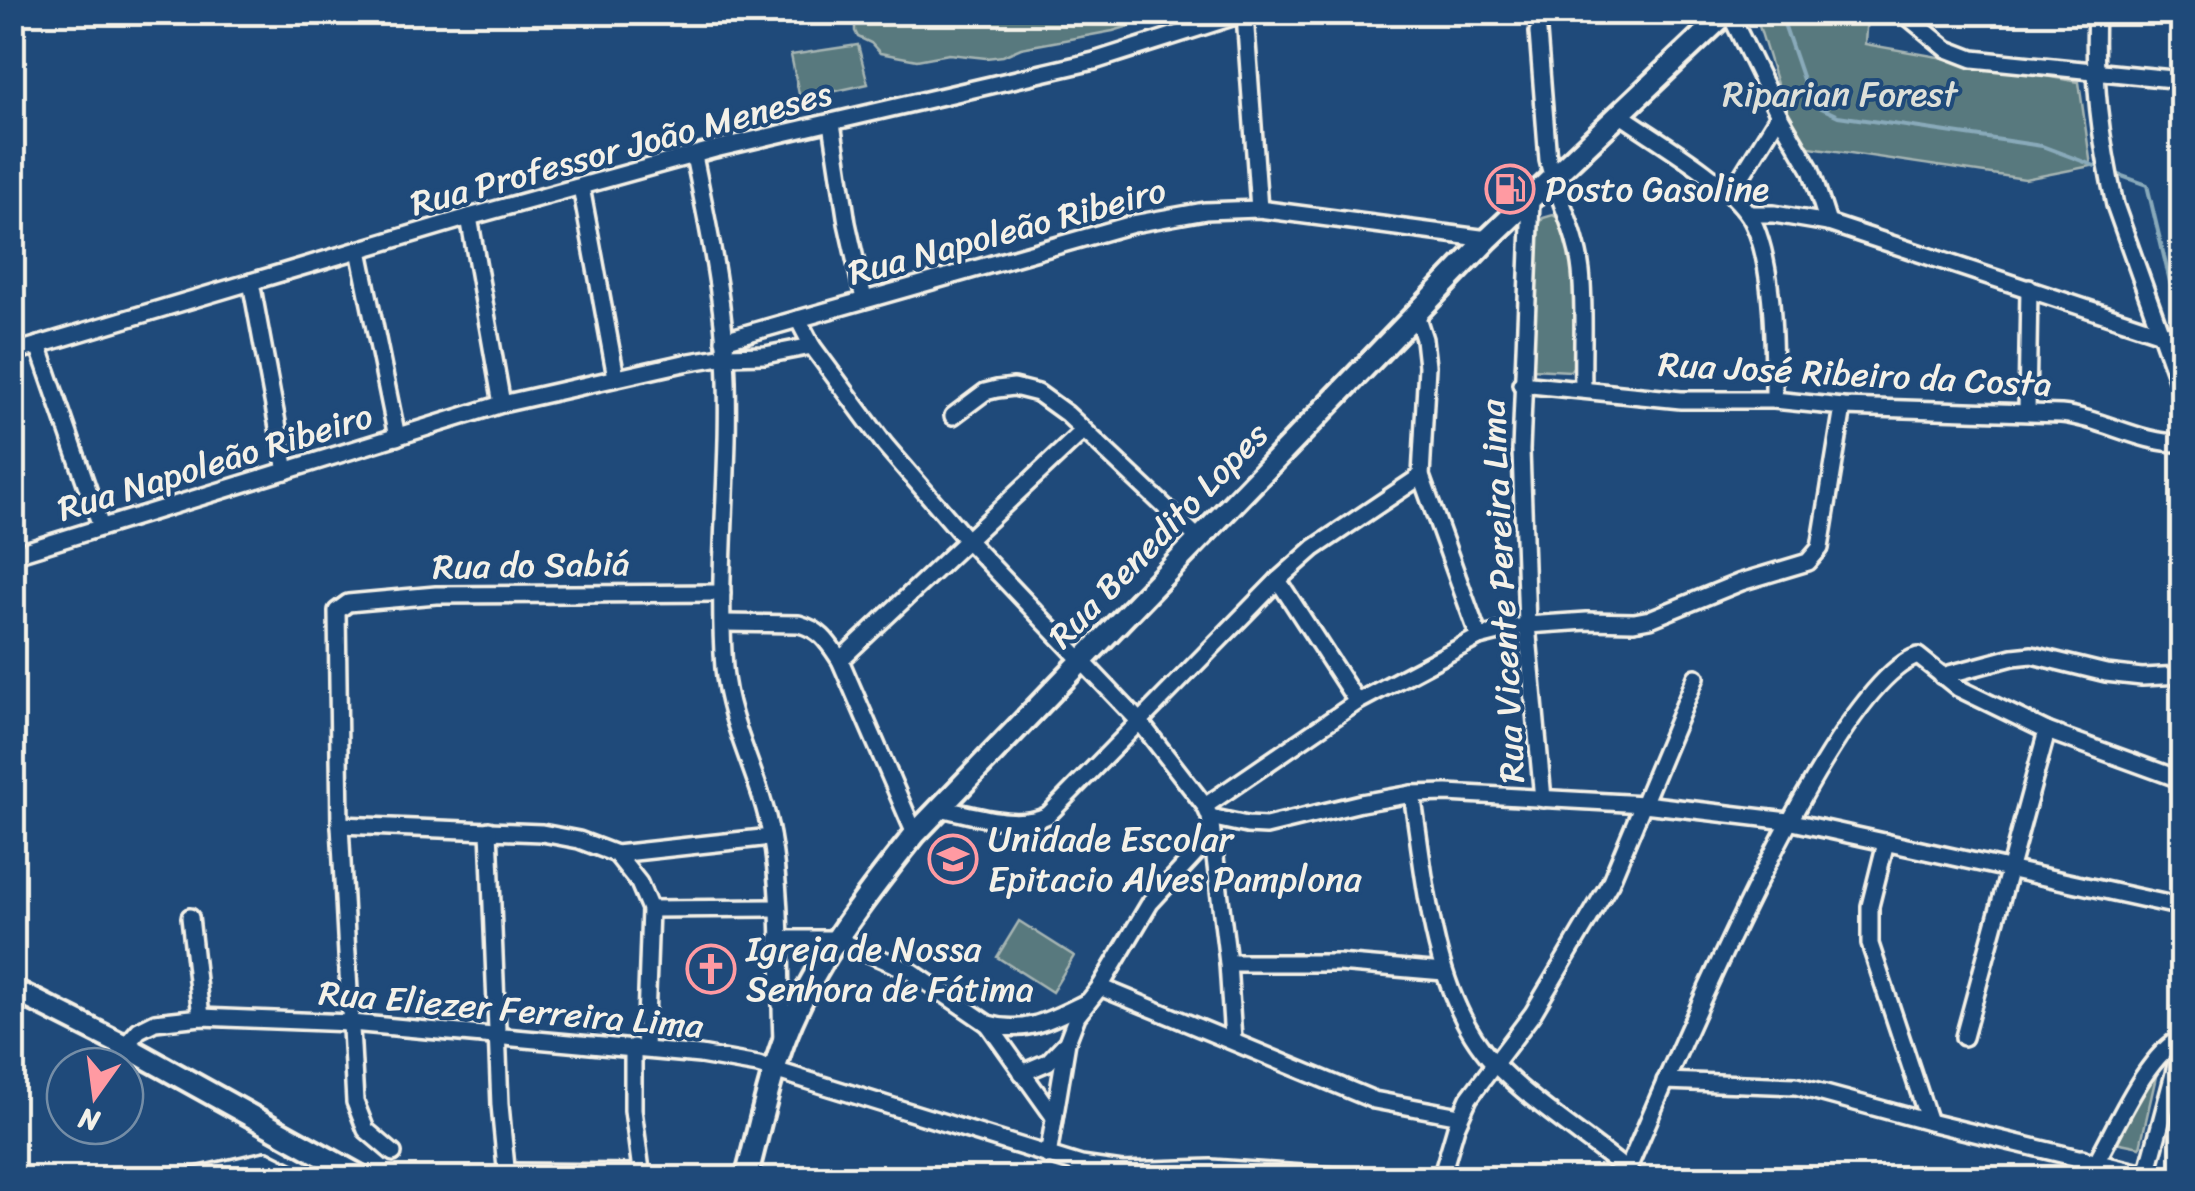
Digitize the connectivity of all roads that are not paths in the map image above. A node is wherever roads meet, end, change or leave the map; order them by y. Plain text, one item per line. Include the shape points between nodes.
1 (1728, 12) edge
2 (1902, 12) edge
3 (2096, 12) edge
4 (1246, 14) edge
5 (1219, 18) edge
6 (1538, 32) dead end
7 (2093, 73) junction
8 (2182, 80) edge
9 (1618, 113) junction
10 (1779, 114) junction
11 (832, 122) junction
12 (694, 156) junction
13 (1552, 179) junction
14 (581, 186) junction
15 (1731, 193) junction
16 (1532, 200) junction
17 (1259, 208) junction
18 (1750, 214) junction
19 (469, 216) junction
20 (1828, 223) junction
21 (1488, 239) junction
22 (360, 250) junction
23 (250, 282) junction
24 (2029, 288) junction
25 (864, 299) junction
26 (1416, 314) junction
27 (798, 319) junction
28 (2164, 334) junction
29 (2182, 334) edge
30 (38, 344) junction
31 (812, 346) junction
32 (724, 348) junction
33 (12, 352) edge
34 (616, 378) junction
35 (1522, 384) junction
36 (1583, 388) junction
37 (2182, 393) edge
38 (1774, 400) junction
39 (502, 404) junction
40 (1843, 407) junction
41 (2027, 412) junction
42 (953, 416) dead end
43 (1083, 430) junction
44 (397, 438) junction
45 (2182, 443) edge
46 (286, 471) junction
47 (1422, 476) junction
48 (101, 527) junction
49 (966, 539) junction
50 (1200, 540) junction
51 (12, 555) edge
52 (1278, 580) junction
53 (722, 593) junction
54 (722, 623) junction
55 (1527, 625) junction
56 (1479, 637) junction
57 (840, 660) junction
58 (1080, 661) junction
59 (2182, 675) edge
60 (1942, 676) junction
61 (1696, 677) dead end
62 (1357, 702) junction
63 (1140, 722) junction
64 (2047, 731) junction
65 (2182, 780) edge
66 (1412, 794) junction
67 (1543, 799) junction
68 (1644, 804) junction
69 (939, 808) junction
70 (1208, 811) junction
71 (1788, 821) junction
72 (340, 825) junction
73 (489, 830) junction
74 (915, 834) junction
75 (1212, 836) junction
76 (771, 837) junction
77 (1886, 842) junction
78 (616, 854) junction
79 (2010, 867) junction
80 (2182, 906) edge
81 (777, 908) junction
82 (650, 909) junction
83 (190, 917) dead end
84 (778, 939) junction
85 (836, 939) junction
86 (1228, 963) junction
87 (1444, 972) junction
88 (1100, 987) junction
89 (12, 989) edge
90 (1085, 1003) junction
91 (201, 1017) junction
92 (351, 1024) junction
93 (988, 1024) junction
94 (1964, 1037) dead end
95 (497, 1038) junction
96 (1233, 1040) junction
97 (2182, 1041) edge
98 (1067, 1042) junction
99 (782, 1044) junction
100 (125, 1046) joint
101 (639, 1048) junction
102 (145, 1057) edge
103 (1494, 1063) junction
104 (776, 1071) junction
105 (1022, 1073) junction
106 (1665, 1081) junction
107 (1460, 1116) junction
108 (1054, 1117) junction
109 (1929, 1122) junction
110 (393, 1153) dead end
111 (1048, 1156) junction
112 (266, 1160) junction
113 (2089, 1160) junction
114 (507, 1175) edge
115 (1631, 1175) edge
116 (641, 1176) edge
117 (2154, 1176) edge
118 (188, 1178) edge
119 (274, 1178) edge
120 (302, 1178) edge
121 (363, 1178) edge
122 (746, 1178) edge
123 (1364, 1178) edge
124 (1442, 1178) edge
125 (2076, 1178) edge

1 - 9 main road, Rua Benedito Lopes
1 - 10 street
2 - 7 street via 1958,55
3 - 7 street
4 - 5 street, Rua Professor João Meneses
4 - 17 street
5 - 11 street, Rua Professor João Meneses via 1025,78
6 - 13 street
7 - 8 street
7 - 28 street via 2115,205
9 - 13 main road, Rua Benedito Lopes
9 - 15 street
10 - 15 street
10 - 20 street via 1811,170
11 - 12 street, Rua Professor João Meneses
11 - 25 street
12 - 14 street, Rua Professor João Meneses
12 - 32 street
13 - 16 main road, Rua Benedito Lopes
13 - 36 street via 1570,217 1581,270
14 - 19 street, Rua Professor João Meneses
14 - 34 street
15 - 18 street
16 - 21 main road, Rua Benedito Lopes
16 - 35 street, Rua Vicente Pereira Lima
17 - 21 street, Rua Napoleão Ribeiro
17 - 25 street, Rua Napoleão Ribeiro via 1132,224
18 - 20 street
18 - 38 street via 1767,281
19 - 22 street, Rua Professor João Meneses
19 - 39 street
20 - 24 street
21 - 26 main road, Rua Benedito Lopes
22 - 23 street, Rua Professor João Meneses
22 - 44 street
23 - 30 street, Rua Professor João Meneses
23 - 46 street
24 - 28 street
24 - 41 street
25 - 27 street, Rua Napoleão Ribeiro
26 - 47 street via 1427,366
26 - 50 main road, Rua Benedito Lopes
27 - 31 street
27 - 32 street, Rua Napoleão Ribeiro
28 - 29 street
28 - 37 street
30 - 33 street, Rua Professor João Meneses
30 - 48 street
31 - 32 street via 764,356
31 - 49 street
32 - 34 street, Rua Napoleão Ribeiro
32 - 53 street
34 - 39 street, Rua Napoleão Ribeiro
35 - 36 street, Rua José Ribeiro da Costa
35 - 55 street, Rua Vicente Pereira Lima
36 - 38 street, Rua José Ribeiro da Costa via 1681,400
38 - 40 street, Rua José Ribeiro da Costa
39 - 44 street, Rua Napoleão Ribeiro
40 - 41 street, Rua José Ribeiro da Costa
40 - 55 street via 1820,548 1808,562 1650,619
41 - 45 street, Rua José Ribeiro da Costa via 2087,416 2152,440
42 - 43 street via 985,392 1014,387 1050,399
43 - 49 street
43 - 50 street
44 - 46 street, Rua Napoleão Ribeiro
46 - 48 street, Rua Napoleão Ribeiro
47 - 52 street
47 - 56 street
48 - 51 street, Rua Napoleão Ribeiro
49 - 57 street
49 - 58 street
50 - 58 main road, Rua Benedito Lopes
52 - 62 street
52 - 63 street
53 - 54 street
53 - 72 street, Rua do Sabiá via 436,594 342,605 336,616
54 - 57 street via 810,627
54 - 76 street via 727,695
55 - 56 street
55 - 67 street, Rua Vicente Pereira Lima
56 - 62 street
57 - 74 street
58 - 63 street
58 - 69 main road, Rua Benedito Lopes
59 - 60 street via 2106,673 2032,655
60 - 64 street
60 - 71 street via 1918,656 1882,680
61 - 68 street
62 - 70 street
63 - 69 street via 1039,819
63 - 70 street
64 - 65 street
64 - 79 street
66 - 67 street
66 - 70 street via 1266,826
66 - 87 street
67 - 68 street
68 - 71 street
68 - 103 street via 1582,934
69 - 74 main road, Rua Benedito Lopes
70 - 75 street
71 - 77 street
71 - 106 street
72 - 73 street
72 - 92 street
73 - 78 street via 564,836
73 - 95 street
74 - 85 main road, Rua Benedito Lopes
75 - 86 street
75 - 88 street via 1150,903
76 - 78 street
76 - 81 street
77 - 79 street
77 - 109 street via 1870,906 1870,944
78 - 82 street
79 - 80 street
79 - 94 street
81 - 82 street
81 - 84 street
82 - 101 street
83 - 91 street
84 - 85 street
84 - 99 street
85 - 93 street via 912,972
85 - 99 main road, Rua Benedito Lopes
86 - 87 street
86 - 96 street
87 - 103 street via 1465,1023
88 - 90 street
88 - 96 street
89 - 100 main road
90 - 93 street via 1036,1026
90 - 98 street
91 - 92 street, Rua Eliezer Ferreira Lima
91 - 100 street, Rua Eliezer Ferreira Lima via 155,1022
92 - 95 street, Rua Eliezer Ferreira Lima
92 - 110 street via 360,1118
93 - 105 street
95 - 101 street, Rua Eliezer Ferreira Lima
95 - 114 street
96 - 107 street via 1374,1100
97 - 113 street via 2151,1066
97 - 117 street
98 - 105 street via 1048,1062
98 - 108 street
99 - 104 main road, Rua Benedito Lopes
101 - 104 street, Rua Eliezer Ferreira Lima
101 - 116 street via 633,1110
102 - 121 main road
103 - 107 street
103 - 115 street
104 - 111 street, Rua Eliezer Ferreira Lima
104 - 122 main road, Rua Benedito Lopes
105 - 108 street
106 - 109 street via 1785,1084
106 - 115 street
107 - 124 street
108 - 111 street
109 - 113 street
111 - 123 street, Rua Eliezer Ferreira Lima via 1122,1171 1227,1168
112 - 118 street
112 - 119 street
112 - 120 street
113 - 117 street
113 - 125 street
114 - 116 street

